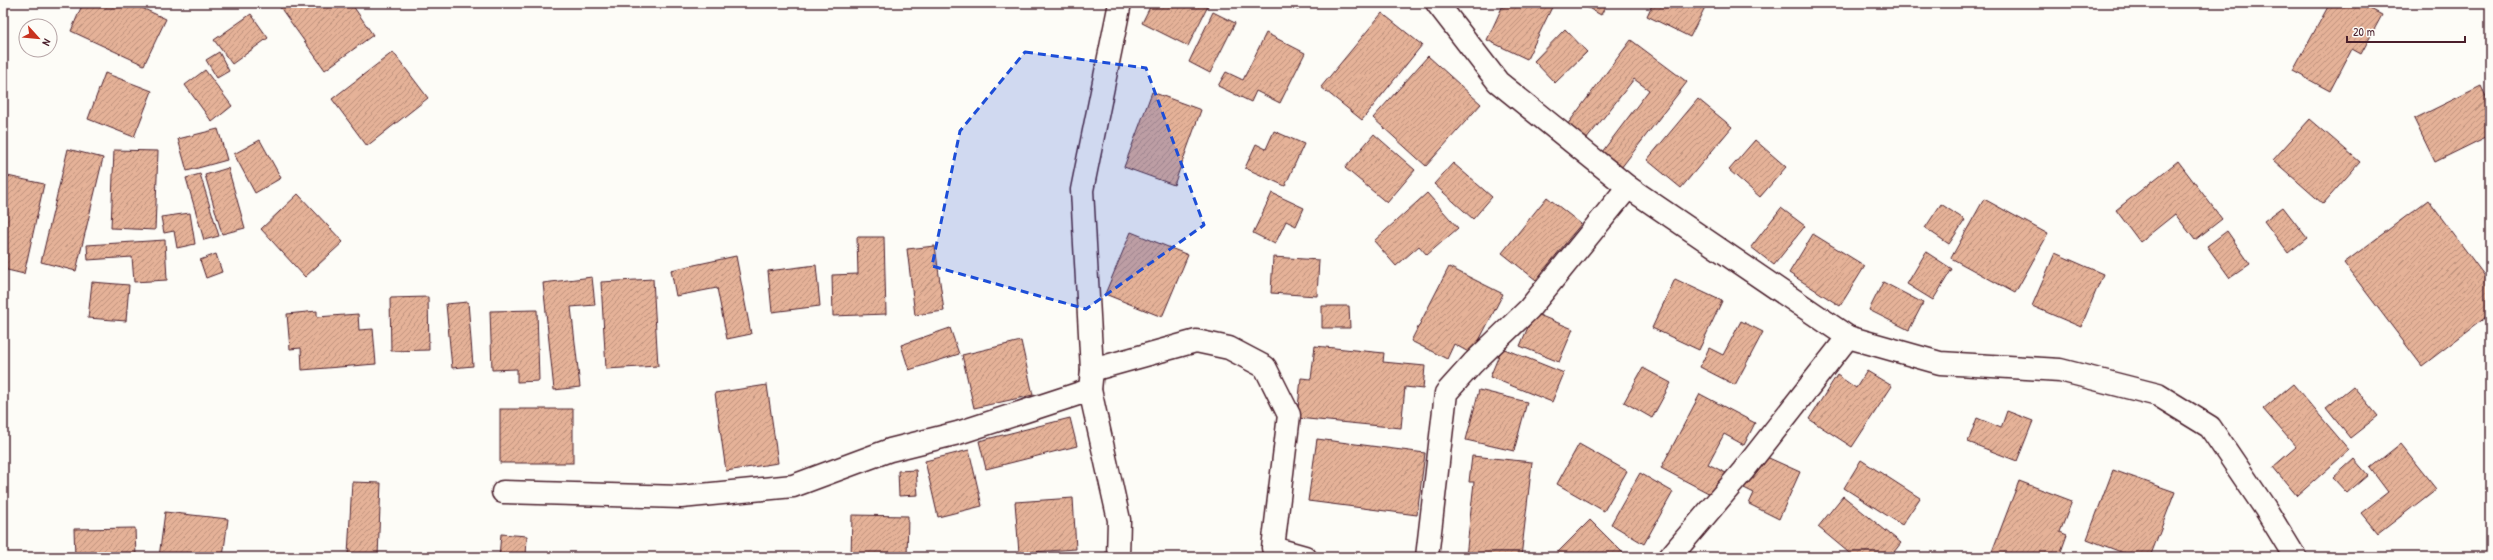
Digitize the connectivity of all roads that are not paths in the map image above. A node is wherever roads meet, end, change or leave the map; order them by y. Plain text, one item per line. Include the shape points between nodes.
1 (1120, 3) edge
2 (1437, 3) edge
3 (1628, 187) junction
4 (1848, 337) junction
5 (1091, 380) junction
6 (503, 492) dead end
7 (1118, 557) edge
8 (1305, 557) edge
9 (1427, 557) edge
10 (1670, 557) edge
11 (2295, 557) edge

1 - 5 street via 1082,190
2 - 3 street via 1498,82
3 - 4 street
3 - 9 street via 1529,309 1446,393
4 - 10 street via 1743,471
4 - 11 street via 1940,363 2060,370 2158,395 2210,427 2266,508
5 - 6 street via 958,433 890,450 793,486 681,497
5 - 7 street via 1119,520
5 - 8 street via 1196,341 1229,348 1265,367 1289,415 1273,548

